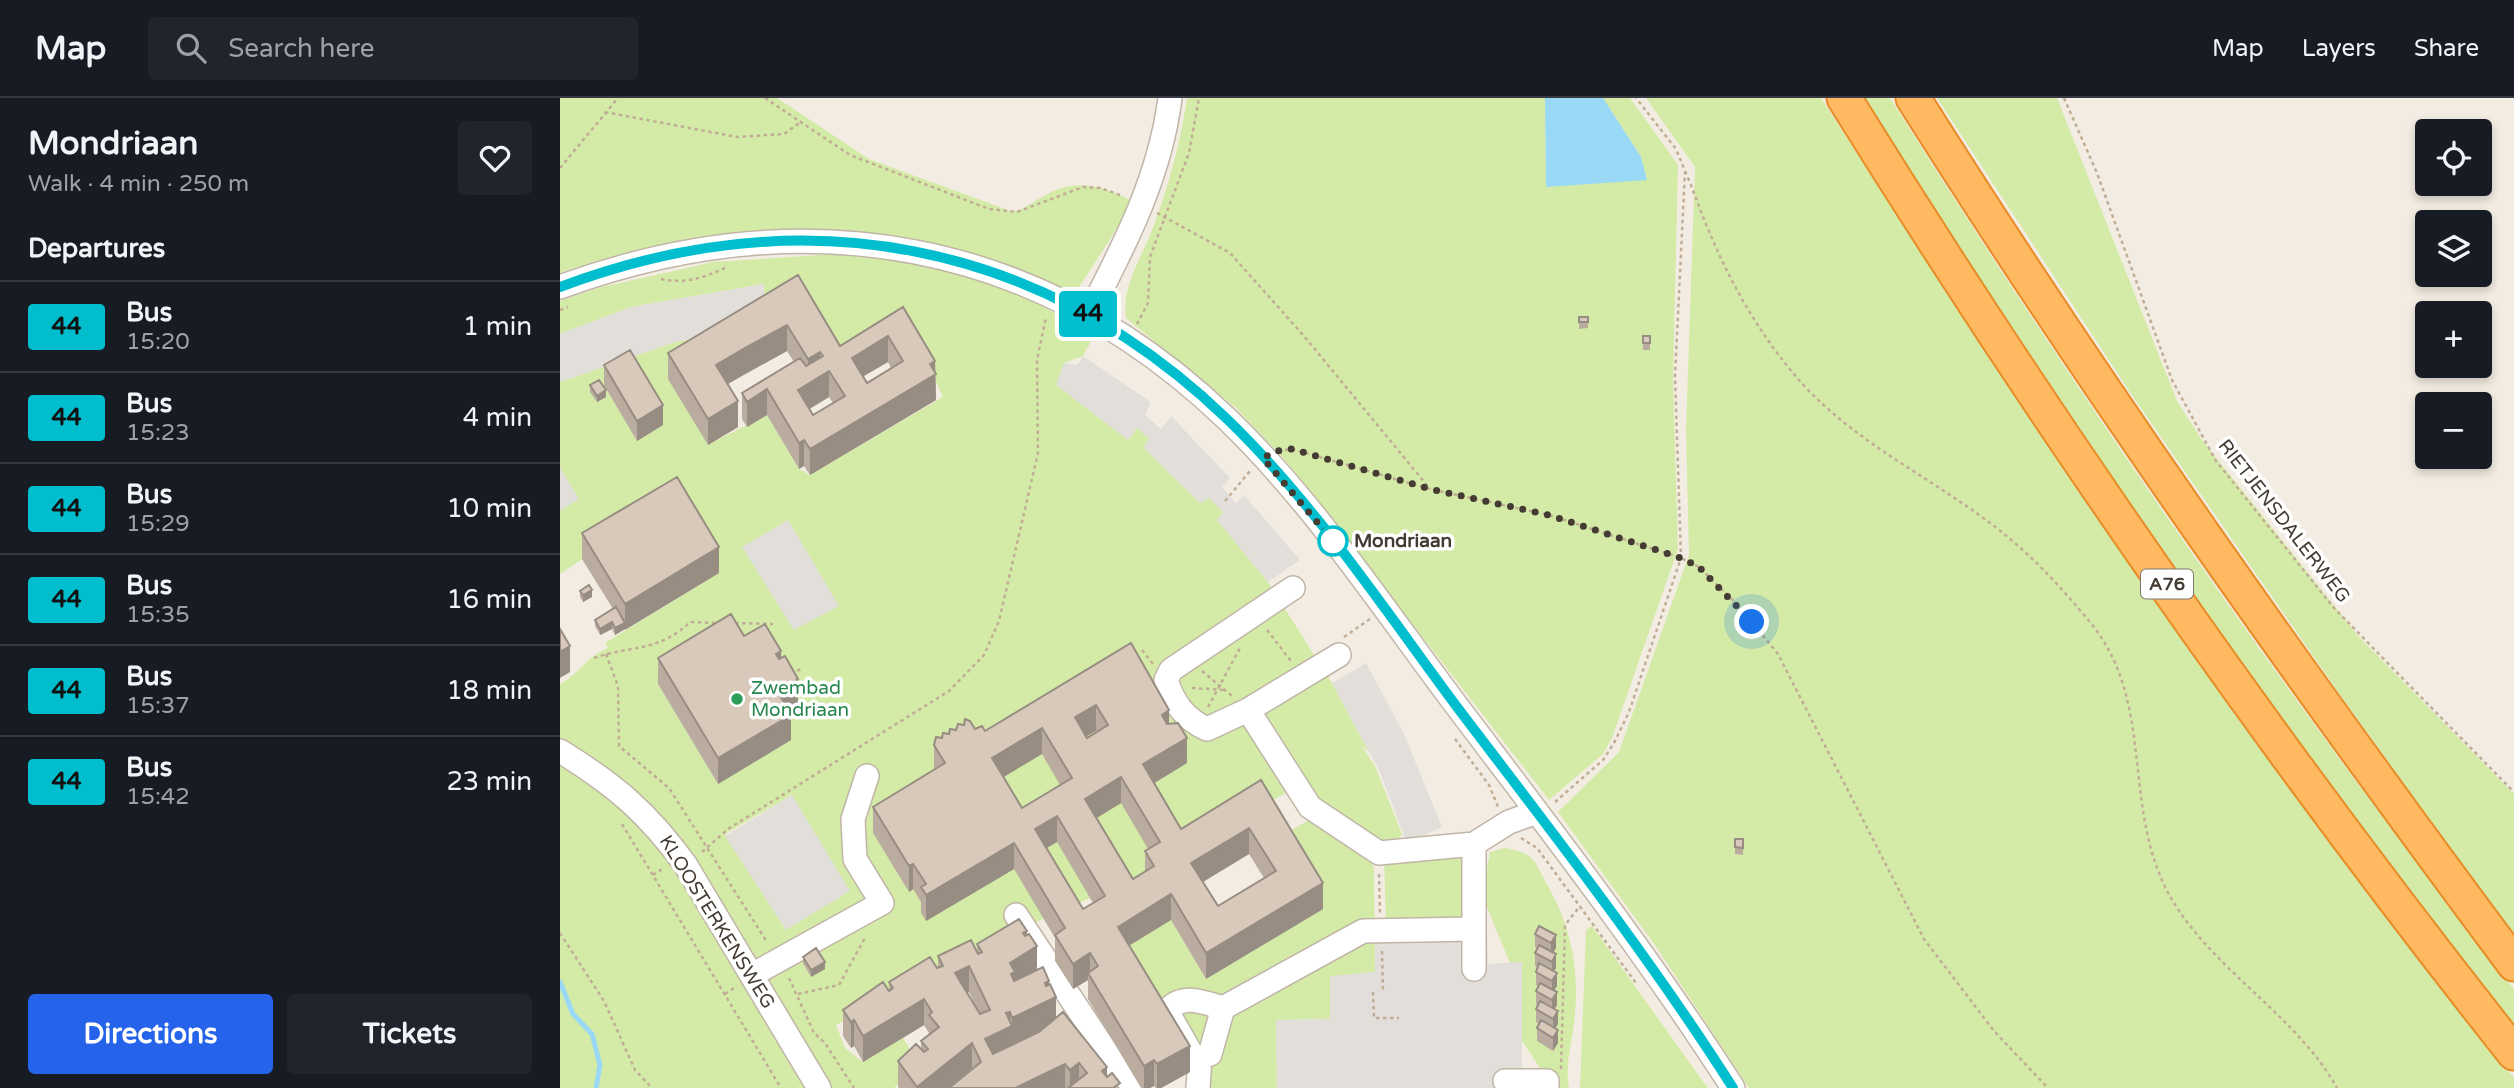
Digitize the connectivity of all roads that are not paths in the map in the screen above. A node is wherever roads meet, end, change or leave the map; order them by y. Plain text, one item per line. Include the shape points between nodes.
1 (1170, 98) edge
2 (1844, 98) edge
3 (1913, 98) edge
4 (566, 296) edge
5 (1089, 314) junction
6 (1293, 588) dead end
7 (1340, 646) road end
8 (1248, 710) junction
9 (560, 751) edge
10 (867, 776) dead end
11 (1537, 812) junction
12 (1474, 844) junction
13 (1016, 915) dead end
14 (1474, 929) junction
15 (2514, 964) edge
16 (1474, 969) dead end
17 (752, 975) junction
18 (1223, 1008) junction
19 (2514, 1053) edge
20 (1199, 1058) junction
21 (1504, 1082) dead end
22 (1553, 1085) edge
23 (820, 1088) edge
24 (1130, 1088) edge
25 (1198, 1088) edge
26 (1733, 1088) edge

1 - 5 street via 1143,205
2 - 19 highway, A76 via 1943,257 2160,575 2382,886
3 - 15 highway, A76 via 2000,236 2211,545
4 - 5 street via 632,263 700,249 789,239 844,240 971,264 1030,285
5 - 11 street via 1173,372 1263,458 1330,537 1376,615
6 - 8 street via 1171,670 1166,680 1189,721 1207,729
7 - 8 street
8 - 12 street via 1310,807 1379,853
9 - 17 street, KLOOSTERKENSWEG via 635,803 662,832
10 - 17 street via 853,819 855,859 882,903
11 - 12 street via 1509,822
11 - 26 street via 1688,1018
12 - 14 street
13 - 24 street
14 - 16 street
14 - 18 street via 1363,931
17 - 23 street, KLOOSTERKENSWEG
18 - 20 street via 1210,1054
18 - 20 street via 1189,999 1174,1003 1167,1011 1195,1060
20 - 25 street
21 - 22 street

